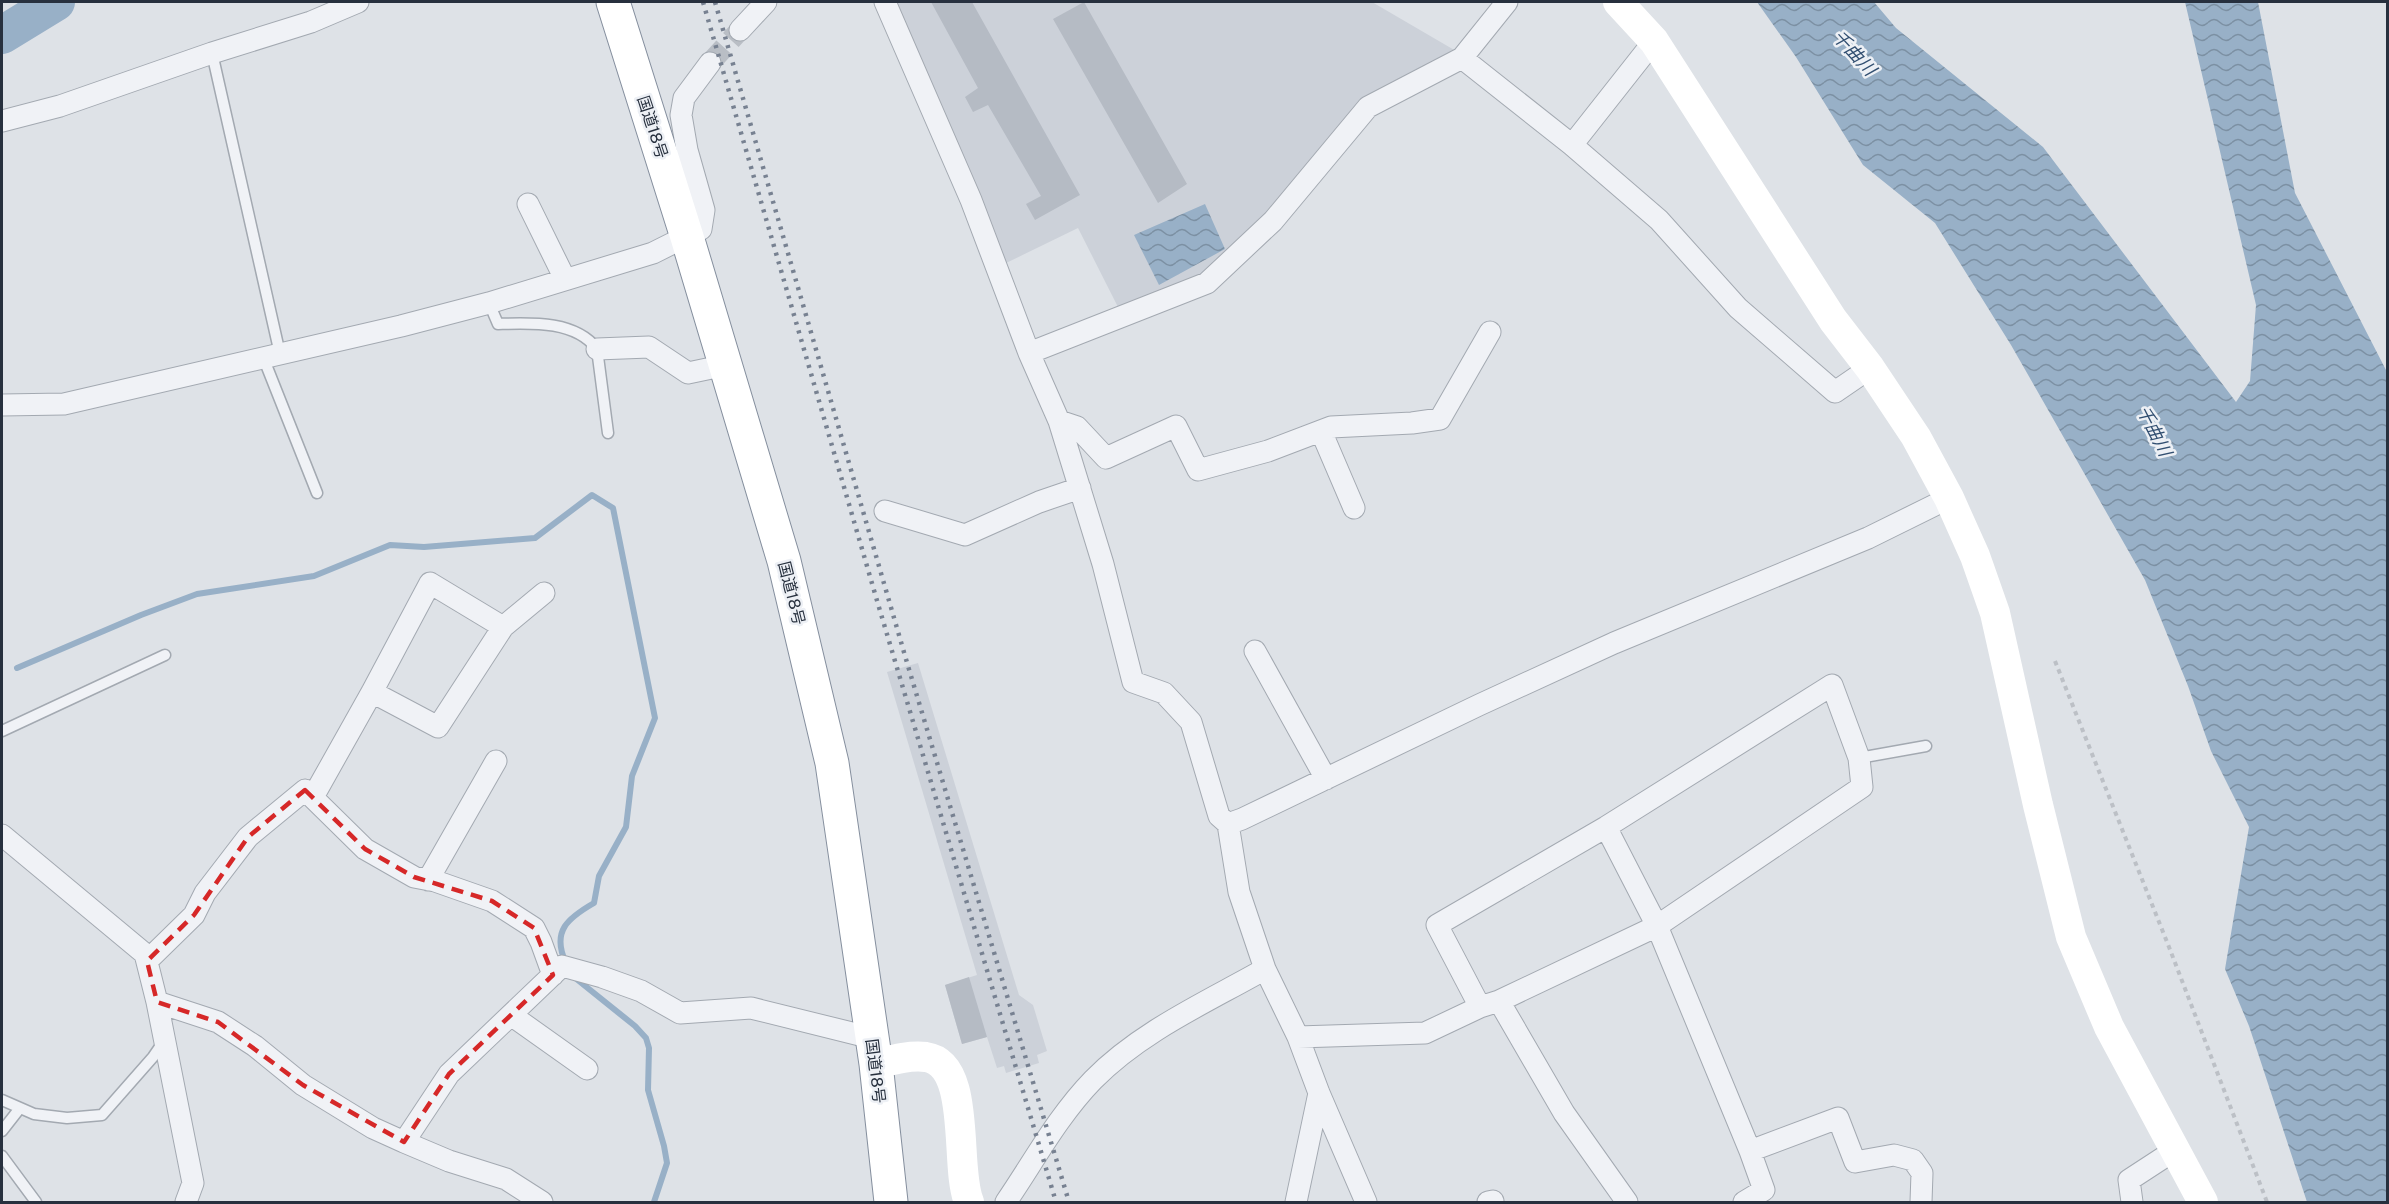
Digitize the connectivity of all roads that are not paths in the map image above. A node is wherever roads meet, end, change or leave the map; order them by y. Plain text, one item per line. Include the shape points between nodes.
1 (358, 2) edge
2 (613, 2) edge
3 (766, 2) edge
4 (885, 2) edge
5 (1507, 2) edge
6 (1618, 2) edge
7 (740, 30) tunnel mouth
8 (1653, 41) junction
9 (212, 53) junction
10 (1462, 57) junction
11 (710, 63) tunnel mouth
12 (2, 121) edge
13 (1572, 145) junction
14 (528, 204) dead end
15 (687, 237) junction
16 (565, 279) junction
17 (489, 303) junction
18 (1490, 332) dead end
19 (597, 349) junction
20 (1029, 353) junction
21 (271, 356) junction
22 (726, 365) junction
23 (1870, 368) junction
24 (2, 405) edge
25 (1059, 421) junction
26 (1321, 431) junction
27 (608, 433) dead end
28 (1080, 488) junction
29 (317, 492) dead end
30 (1949, 498) junction
31 (1354, 508) dead end
32 (885, 511) dead end
33 (544, 593) dead end
34 (503, 627) junction
35 (1255, 651) dead end
36 (165, 655) dead end
37 (372, 692) junction
38 (2, 730) edge
39 (1926, 746) dead end
40 (1859, 758) junction
41 (496, 761) dead end
42 (1326, 779) junction
43 (313, 797) junction
44 (1228, 824) junction
45 (1606, 827) junction
46 (2, 835) edge
47 (428, 880) junction
48 (1657, 926) junction
49 (147, 961) junction
50 (1265, 969) junction
51 (553, 975) junction
52 (157, 1002) junction
53 (1489, 1004) junction
54 (511, 1015) junction
55 (1298, 1037) junction
56 (164, 1041) junction
57 (874, 1051) junction
58 (587, 1069) dead end
59 (1319, 1093) junction
60 (2, 1100) edge
61 (20, 1108) junction
62 (2, 1131) edge
63 (404, 1142) junction
64 (2175, 1150) junction
65 (1750, 1151) junction
66 (2, 1156) edge
67 (36, 1203) edge
68 (186, 1203) edge
69 (542, 1203) edge
70 (891, 1203) edge
71 (969, 1203) edge
72 (1006, 1203) edge
73 (1296, 1203) edge
74 (1366, 1203) edge
75 (1627, 1203) edge
76 (1744, 1203) edge
77 (1921, 1203) edge
78 (2132, 1203) edge
79 (2203, 1203) edge

1 - 9 street via 311,22
2 - 15 highway, 国道18号
3 - 7 street
4 - 20 street via 971,200
5 - 10 street
6 - 8 street
8 - 13 street
8 - 23 street via 1833,320
9 - 12 street via 60,106
9 - 21 lane
10 - 13 street
10 - 20 street via 1368,107 1273,221 1207,283
11 - 15 street via 684,98 681,115 704,210 700,229
13 - 23 street via 1659,220 1738,308 1834,392
14 - 16 street
15 - 16 street via 653,253
15 - 22 highway, 国道18号
16 - 17 street
17 - 19 lane via 498,324 535,323 568,329
17 - 21 street
18 - 26 street via 1440,419
19 - 22 street via 649,347 688,373
19 - 27 lane
20 - 25 street
21 - 24 street via 64,404
21 - 29 lane
22 - 57 highway, 国道18号 via 784,561 832,763
23 - 30 street
25 - 26 street via 1077,428 1106,458 1176,426 1198,470 1268,451
25 - 28 street
26 - 31 street
28 - 32 street via 965,535
28 - 44 street via 1133,682 1164,693 1191,722 1219,816
30 - 42 street via 1868,538 1614,643
30 - 64 street via 1976,556 1995,614 2071,937 2109,1027
33 - 34 street
34 - 37 street via 438,727
34 - 37 street via 430,583
35 - 42 street
36 - 38 lane
37 - 43 street
39 - 40 lane
40 - 45 street via 1832,685
40 - 48 street via 1862,787
41 - 47 street
42 - 44 street
43 - 47 street via 365,849 414,877
43 - 49 street via 305,790 248,837 205,893 194,915
44 - 50 street via 1239,892
45 - 48 street
45 - 53 street via 1437,925
46 - 49 street via 145,954
47 - 51 street via 492,901 534,928
48 - 53 street
48 - 65 street
49 - 52 street
50 - 55 street
50 - 72 street via 1144,1039 1094,1079 1049,1135
51 - 54 street
51 - 57 street via 562,966 602,977 641,991 680,1013 751,1008
52 - 56 street
52 - 63 street via 218,1022 303,1085 372,1128
53 - 55 street via 1425,1033
53 - 75 street
54 - 58 street
54 - 63 street via 449,1074
55 - 59 street
56 - 61 lane via 102,1115 67,1118
56 - 68 street via 193,1184
57 - 70 highway, 国道18号
57 - 71 street via 928,1057 942,1064 954,1082 962,1175
59 - 73 street
59 - 74 street
60 - 61 lane
61 - 62 lane
63 - 69 street via 506,1179
64 - 78 street via 2128,1180
64 - 79 street
65 - 76 street via 1764,1190
65 - 77 street via 1838,1118 1856,1162 1894,1155 1913,1160 1922,1173
66 - 67 lane

